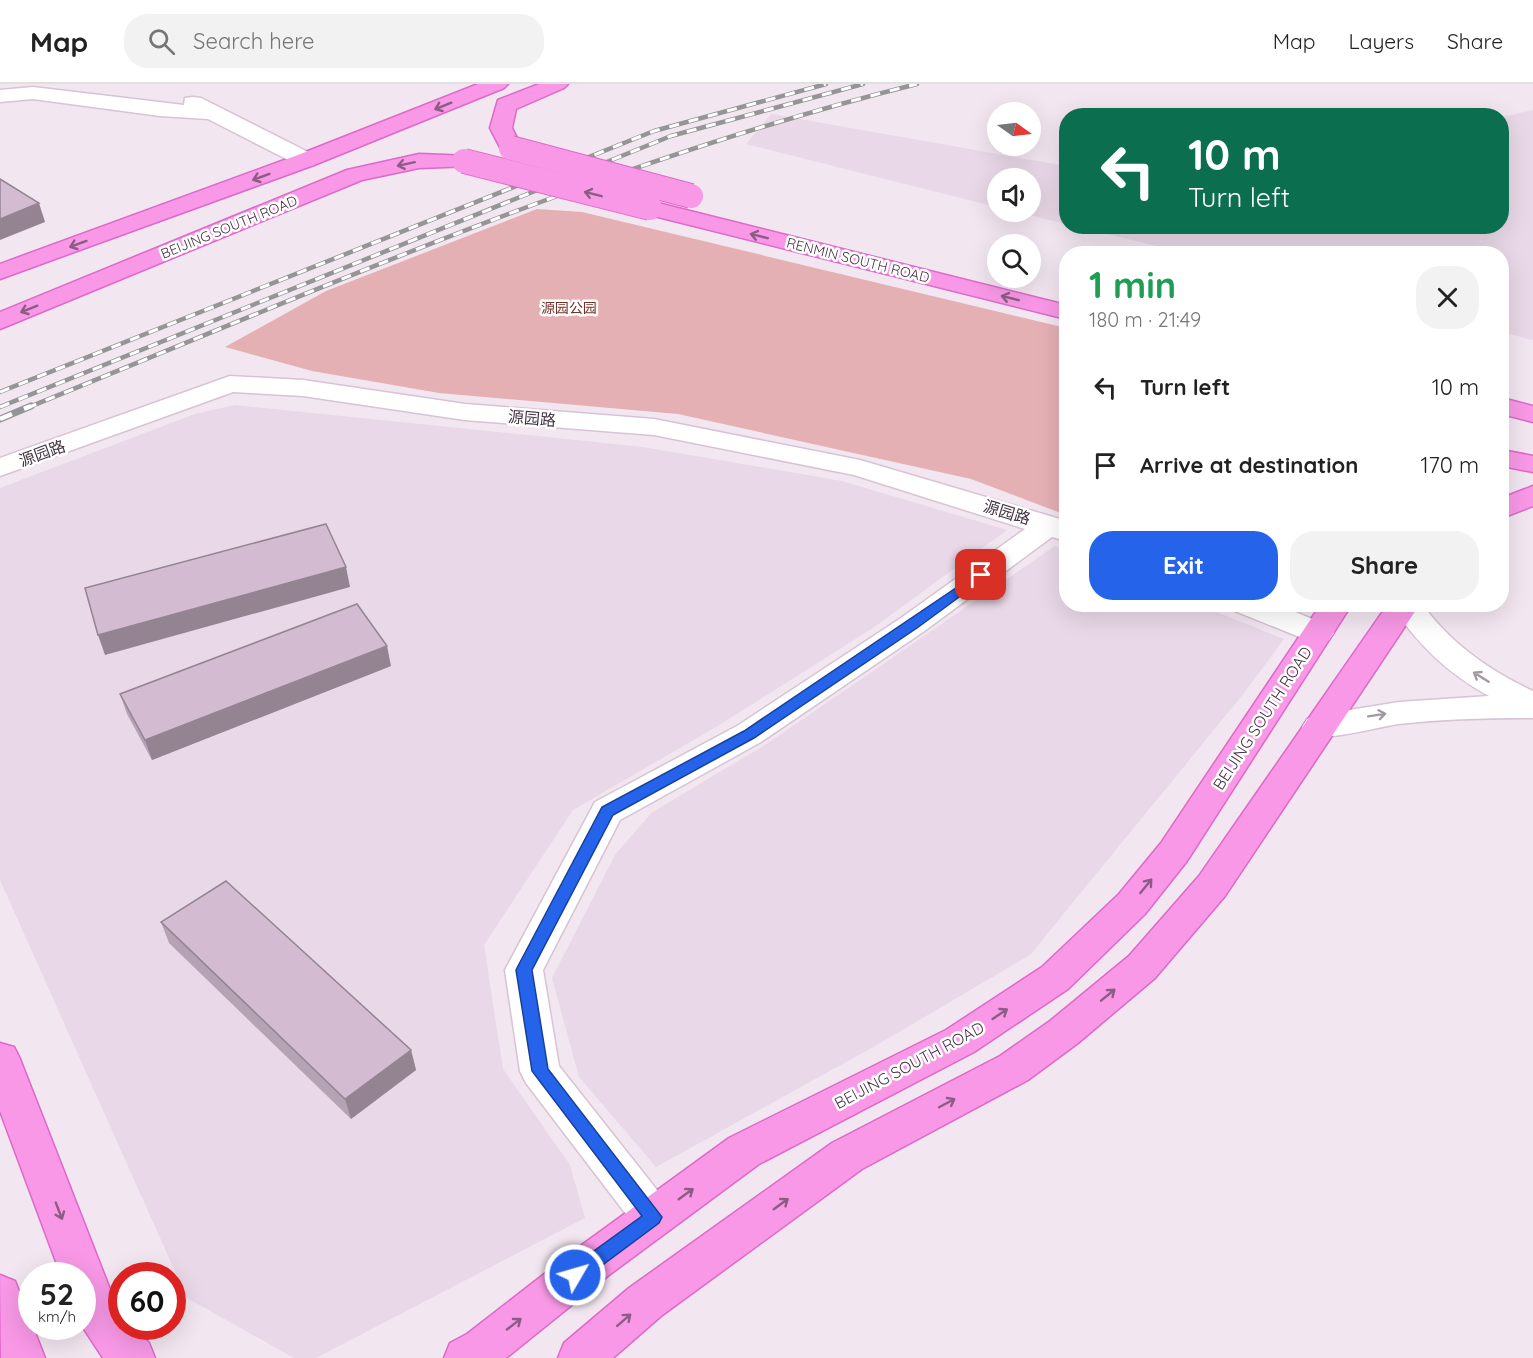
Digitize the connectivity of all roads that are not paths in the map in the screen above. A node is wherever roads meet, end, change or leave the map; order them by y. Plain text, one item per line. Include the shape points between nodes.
1 (497, 84) edge
2 (557, 84) edge
3 (149, 87) dead end
4 (0, 96) edge
5 (213, 113) junction
6 (306, 160) junction
7 (650, 208) joint
8 (0, 272) edge
9 (987, 272) edge
10 (1041, 287) edge
11 (1059, 291) edge
12 (1059, 310) edge
13 (0, 321) edge
14 (1509, 408) edge
15 (1533, 414) edge
16 (1509, 459) edge
17 (1533, 464) edge
18 (0, 468) edge
19 (1533, 495) edge
20 (1509, 506) edge
21 (1058, 529) edge
22 (1290, 612) edge
23 (1400, 612) edge
24 (1411, 612) edge
25 (1328, 619) edge
26 (1533, 705) edge
27 (1319, 727) junction
28 (0, 1059) edge
29 (0, 1100) edge
30 (44, 1174) junction
31 (653, 1217) junction
32 (0, 1295) edge
33 (23, 1358) edge
34 (133, 1358) edge
35 (466, 1358) edge
36 (580, 1358) edge

1 -> 6 main road
2 - 9 main road, RENMIN SOUTH ROAD, bridge via 506,105 501,128 511,148
3 - 5 street via 189,100
4 - 5 street via 33,93
5 - 6 street
6 -> 8 main road
12 -> 7 main road, RENMIN SOUTH ROAD
7 -> 13 main road, BEIJING SOUTH ROAD, bridge via 464,161 419,161 355,175
10 - 11 main road
14 - 15 main road
16 - 17 main road
18 - 21 street, 源园路 via 230,384 282,387 465,412 654,428 861,468
19 - 20 main road
21 - 31 street via 749,734 607,811 524,970 540,1071
22 - 25 street
23 - 27 main road
26 -> 24 street via 1452,657
31 -> 25 main road, BEIJING SOUTH ROAD via 744,1151 960,1041 1055,978 1132,904 1174,852
27 -> 26 street via 1411,710
36 -> 27 main road via 645,1302 847,1156 1014,1068 1142,968 1212,886
28 - 30 main road
29 - 30 main road
30 -> 34 main road via 96,1309
35 -> 31 main road, BEIJING SOUTH ROAD via 483,1349
32 - 33 main road

